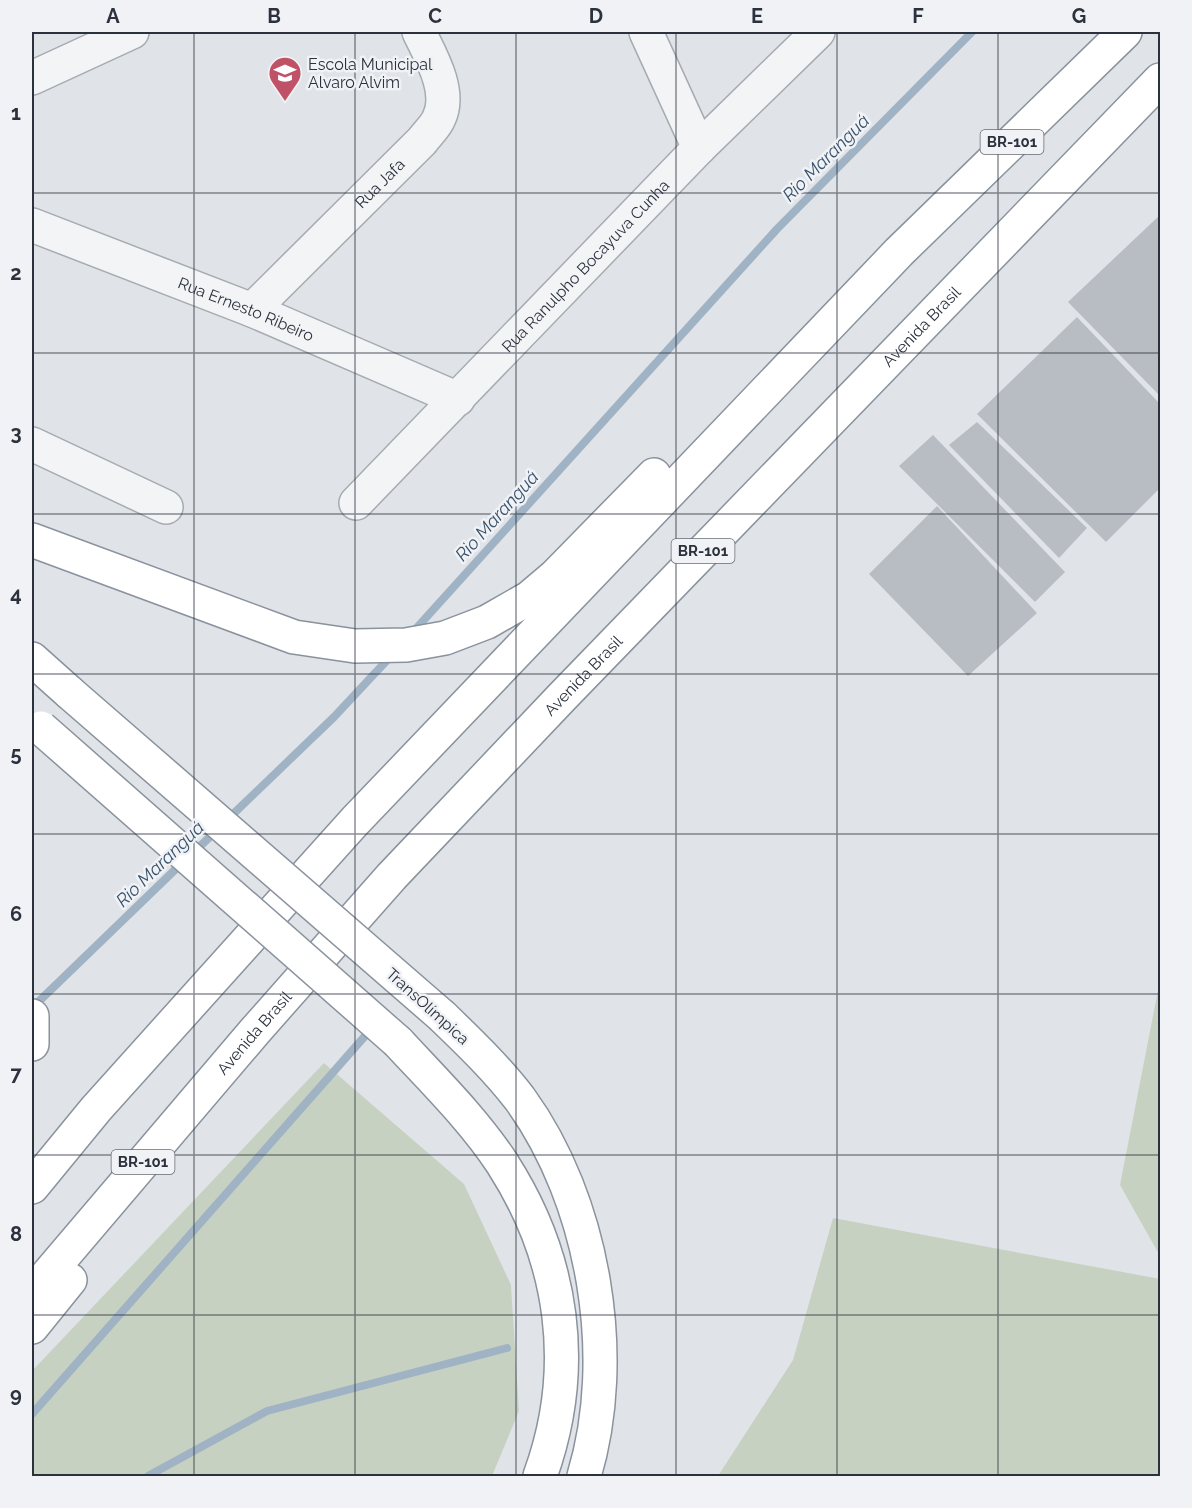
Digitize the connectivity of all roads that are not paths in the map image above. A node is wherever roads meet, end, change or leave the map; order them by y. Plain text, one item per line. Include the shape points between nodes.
1 (132, 32) edge
2 (419, 32) edge
3 (646, 32) edge
4 (818, 32) edge
5 (1125, 32) edge
6 (32, 78) edge
7 (1161, 80) edge
8 (699, 148) junction
9 (32, 225) edge
10 (899, 252) junction
11 (252, 310) junction
12 (458, 399) junction
13 (32, 444) edge
14 (356, 503) dead end
15 (166, 507) dead end
16 (32, 540) edge
17 (32, 659) edge
18 (36, 723) edge
19 (32, 1016) edge
20 (255, 1031) junction
21 (32, 1044) edge
22 (32, 1187) edge
23 (32, 1293) edge
24 (32, 1327) edge
25 (540, 1476) edge
26 (584, 1476) edge

1 - 6 street
2 - 11 street, Rua Jafa via 437,72 443,97 440,118 422,141
3 - 8 street
4 - 8 street, Rua Ranulpho Bocayuva Cunha
5 - 10 highway, BR-101
7 - 20 highway, Avenida Brasil / BR-101 via 554,705 392,876
8 - 12 street, Rua Ranulpho Bocayuva Cunha
9 - 11 street, Rua Ernesto Ribeiro
10 - 16 highway via 742,386 555,576 529,598 445,638 406,645 355,646 294,637
10 - 22 highway, BR-101 via 355,821 104,1100
11 - 12 street, Rua Ernesto Ribeiro
12 - 14 street, Rua Ranulpho Bocayuva Cunha
13 - 15 street
17 - 26 highway, TransOlímpica, bridge via 442,1016 520,1100 551,1152 575,1208 591,1269 600,1328 601,1394
18 - 25 highway, bridge via 398,1042 463,1112 502,1163 533,1220 551,1274 561,1330 563,1372 557,1425
19 - 21 highway
20 - 23 highway, Avenida Brasil / BR-101
20 - 24 highway via 239,1073

